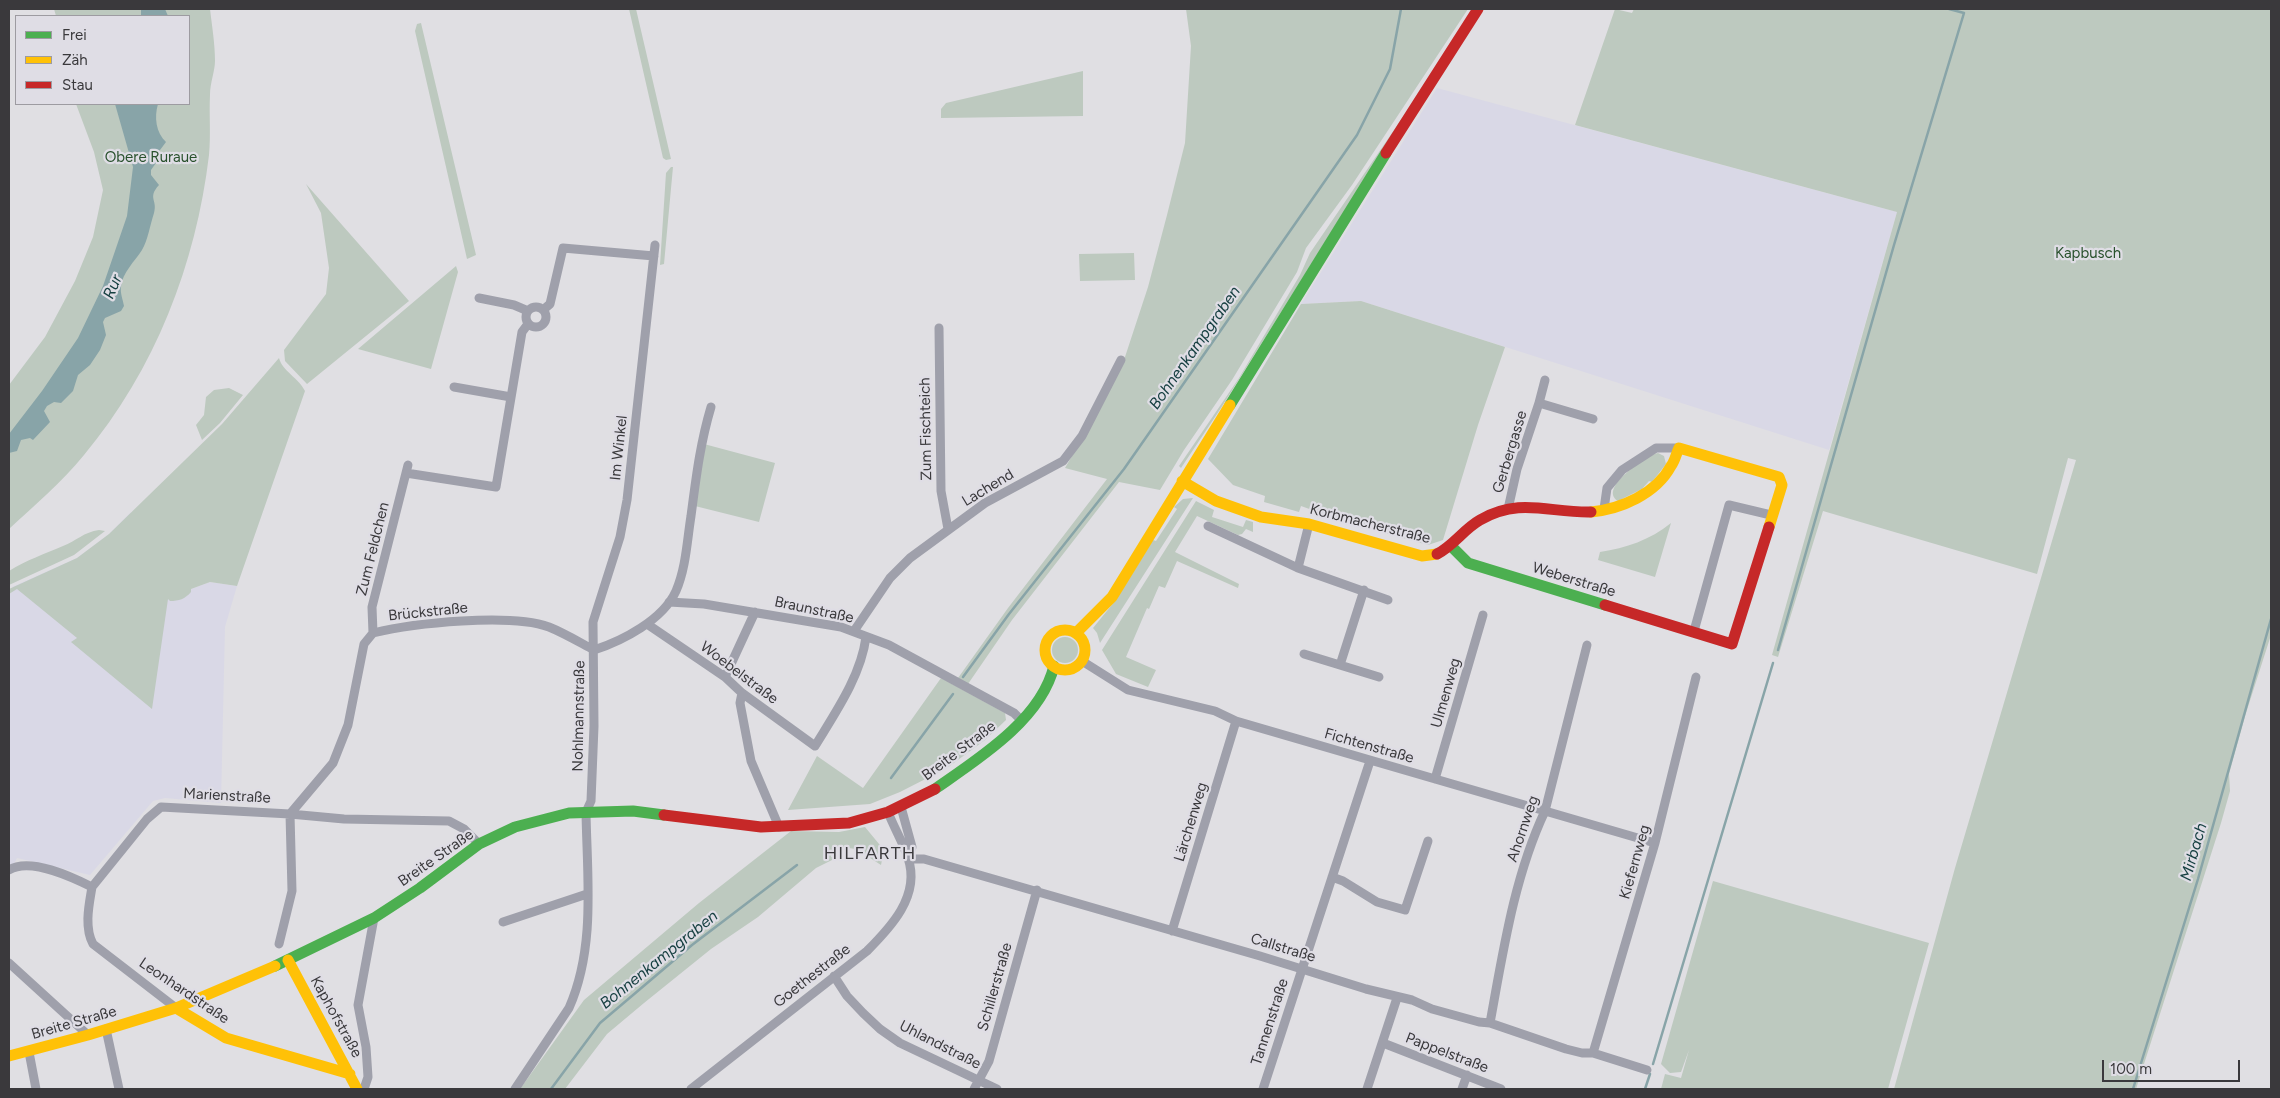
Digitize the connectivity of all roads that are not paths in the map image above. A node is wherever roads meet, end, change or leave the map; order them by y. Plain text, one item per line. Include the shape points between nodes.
1 (1478, 9) edge
2 (655, 245) dead end
3 (654, 256) junction
4 (479, 298) dead end
5 (543, 310) junction
6 (528, 311) junction
7 (528, 324) junction
8 (939, 328) dead end
9 (1121, 360) dead end
10 (1546, 380) dead end
11 (454, 387) dead end
12 (511, 397) junction
13 (1539, 403) junction
14 (711, 407) dead end
15 (1593, 419) dead end
16 (1679, 448) junction
17 (1182, 481) junction
18 (1508, 509) junction
19 (1604, 510) junction
20 (1771, 515) junction
21 (1309, 524) junction
22 (1208, 526) dead end
23 (948, 529) junction
24 (1451, 546) junction
25 (1298, 568) junction
26 (1364, 590) junction
27 (1388, 600) dead end
28 (668, 602) junction
29 (755, 612) junction
30 (1483, 616) dead end
31 (647, 624) junction
32 (854, 631) junction
33 (1694, 631) junction
34 (373, 633) junction
35 (1076, 633) junction
36 (866, 637) junction
37 (1587, 645) dead end
38 (594, 650) junction
39 (1304, 654) dead end
40 (1082, 661) junction
41 (1340, 665) junction
42 (1054, 666) junction
43 (1380, 677) dead end
44 (725, 678) junction
45 (1696, 678) dead end
46 (742, 693) junction
47 (1021, 720) junction
48 (1236, 721) junction
49 (1370, 761) junction
50 (1435, 778) junction
51 (901, 807) junction
52 (1545, 811) junction
53 (586, 812) junction
54 (888, 812) junction
55 (290, 814) junction
56 (779, 827) junction
57 (1428, 841) dead end
58 (1655, 843) junction
59 (479, 844) junction
60 (908, 859) junction
61 (9, 870) edge
62 (1332, 877) junction
63 (92, 887) junction
64 (1038, 890) junction
65 (587, 894) junction
66 (374, 918) junction
67 (503, 922) dead end
68 (1172, 930) junction
69 (279, 944) dead end
70 (288, 960) junction
71 (9, 963) edge
72 (1302, 968) junction
73 (834, 976) junction
74 (1397, 998) junction
75 (176, 1008) junction
76 (1490, 1023) junction
77 (106, 1029) junction
78 (88, 1035) junction
79 (1383, 1043) junction
80 (29, 1052) junction
81 (1593, 1053) junction
82 (9, 1056) edge
83 (1646, 1070) dead end
84 (350, 1074) junction
85 (1467, 1075) junction
86 (979, 1080) junction
87 (36, 1089) edge
88 (119, 1089) edge
89 (357, 1089) edge
90 (364, 1089) edge
91 (515, 1089) edge
92 (691, 1089) edge
93 (974, 1089) edge
94 (998, 1089) edge
95 (1263, 1089) edge
96 (1367, 1089) edge
97 (1462, 1089) edge
98 (1501, 1089) edge

1 - 17 main road
2 - 3 street, Im Winkel
3 - 5 street via 563,248 550,304
3 - 38 street, Im Winkel via 627,500 620,538 593,622
4 - 6 street
5 - 6 street via 537,307
5 - 7 street via 544,323 538,327
6 - 7 street, Zum Feldchen
7 - 12 street, Zum Feldchen via 522,332
8 - 23 street, Zum Fischteich via 940,475
9 - 23 street, Lachend via 1082,436 1063,461 985,503
10 - 13 street, Gerbergasse
11 - 12 street
12 - 34 street, Zum Feldchen via 496,487 407,469 372,607
13 - 15 street, Gerbergasse
13 - 18 street, Gerbergasse via 1517,469
14 - 28 street, Nohlmannstraße via 700,444 681,575 676,593
16 - 19 main road, Korbmacherstraße via 1671,468 1638,499
16 - 19 street via 1656,448 1622,470 1607,488
16 - 20 main road via 1779,477 1782,485
17 - 21 main road, Korbmacherstraße via 1216,501 1261,517
17 - 35 main road via 1112,597
18 - 19 main road, Korbmacherstraße via 1527,506 1588,512
18 - 24 main road, Korbmacherstraße via 1482,518
20 - 33 street via 1729,505
20 - 33 main road, Weberstraße via 1732,644
21 - 24 main road, Korbmacherstraße via 1422,556 1433,557
21 - 25 street
22 - 25 street
23 - 32 street, Lachend via 890,578
24 - 33 main road, Weberstraße via 1468,563
25 - 26 street
26 - 27 street
26 - 41 street
28 - 29 street, Braunstraße
28 - 31 street, Nohlmannstraße
29 - 32 street, Braunstraße
29 - 44 street
30 - 50 street, Ulmenweg
31 - 38 street, Nohlmannstraße via 615,643
31 - 44 street, Woebelstraße
32 - 36 street, Braunstraße
34 - 38 street, Brückstraße via 513,620 548,627
34 - 55 street, Brückstraße via 364,644 348,725 334,763
35 - 40 main road via 1084,644
35 - 42 main road via 1061,630 1049,639 1046,654
36 - 46 street, Woebelstraße via 851,681 815,746
36 - 47 street, Braunstraße via 889,644
37 - 52 street, Ahornweg
38 - 53 street, Nohlmannstraße via 591,792
39 - 41 street
40 - 42 main road via 1070,669
40 - 48 street, Fichtenstraße via 1128,690 1215,711
41 - 43 street
42 - 47 main road, Breite Straße via 1039,701
44 - 46 street, Woebelstraße
45 - 58 street, Kiefernweg
46 - 56 street via 743,721 751,761
47 - 51 main road, Breite Straße via 957,775
48 - 49 street, Fichtenstraße
48 - 68 street, Lärchenweg
49 - 50 street, Fichtenstraße
49 - 62 street, Tannenstraße
50 - 52 street, Fichtenstraße
51 - 54 main road, Breite Straße
51 - 60 street, Goethestraße via 912,847
52 - 58 street, Fichtenstraße
52 - 76 street, Ahornweg via 1505,938
53 - 56 main road, Breite Straße via 633,812
53 - 59 main road, Breite Straße via 569,813 515,827
53 - 65 street, Nohlmannstraße
54 - 56 main road, Breite Straße via 849,823
54 - 60 street, Goethestraße
55 - 59 street, Marienstraße via 449,822
55 - 63 street, Marienstraße via 161,807 147,819
55 - 69 street via 292,891
57 - 62 street via 1405,910 1377,902
58 - 81 street, Kiefernweg
59 - 66 main road, Breite Straße
60 - 64 street, Callstraße via 924,859
60 - 73 street, Goethestraße via 910,885 898,917 867,952
61 - 63 street via 24,864
62 - 72 street, Tannenstraße
63 - 75 street, Leonhardstraße via 88,910 93,944
64 - 68 street, Callstraße
64 - 86 street, Schillerstraße via 989,1061
65 - 67 street
65 - 91 street, Nohlmannstraße via 584,956 575,995
66 - 70 main road, Breite Straße
66 - 90 street via 358,1005 366,1047 368,1077
68 - 72 street, Callstraße
70 - 75 main road, Breite Straße
70 - 84 main road, Kaphofstraße
71 - 78 street
72 - 74 street, Callstraße
72 - 95 street, Tannenstraße
73 - 86 street, Uhlandstraße via 847,996 880,1029 900,1043
73 - 92 street, Goethestraße
74 - 76 street, Callstraße
74 - 79 street
75 - 77 main road, Breite Straße
75 - 84 main road, Leonhardstraße via 226,1038
76 - 81 street, Callstraße via 1566,1049
77 - 78 main road, Breite Straße
77 - 88 street
78 - 80 main road, Breite Straße
79 - 85 street, Pappelstraße
79 - 96 street
80 - 82 main road, Breite Straße
80 - 87 street
81 - 83 street, Callstraße
84 - 89 main road, Kaphofstraße
85 - 97 street
85 - 98 street, Pappelstraße
86 - 93 street, Schillerstraße
86 - 94 street, Uhlandstraße

